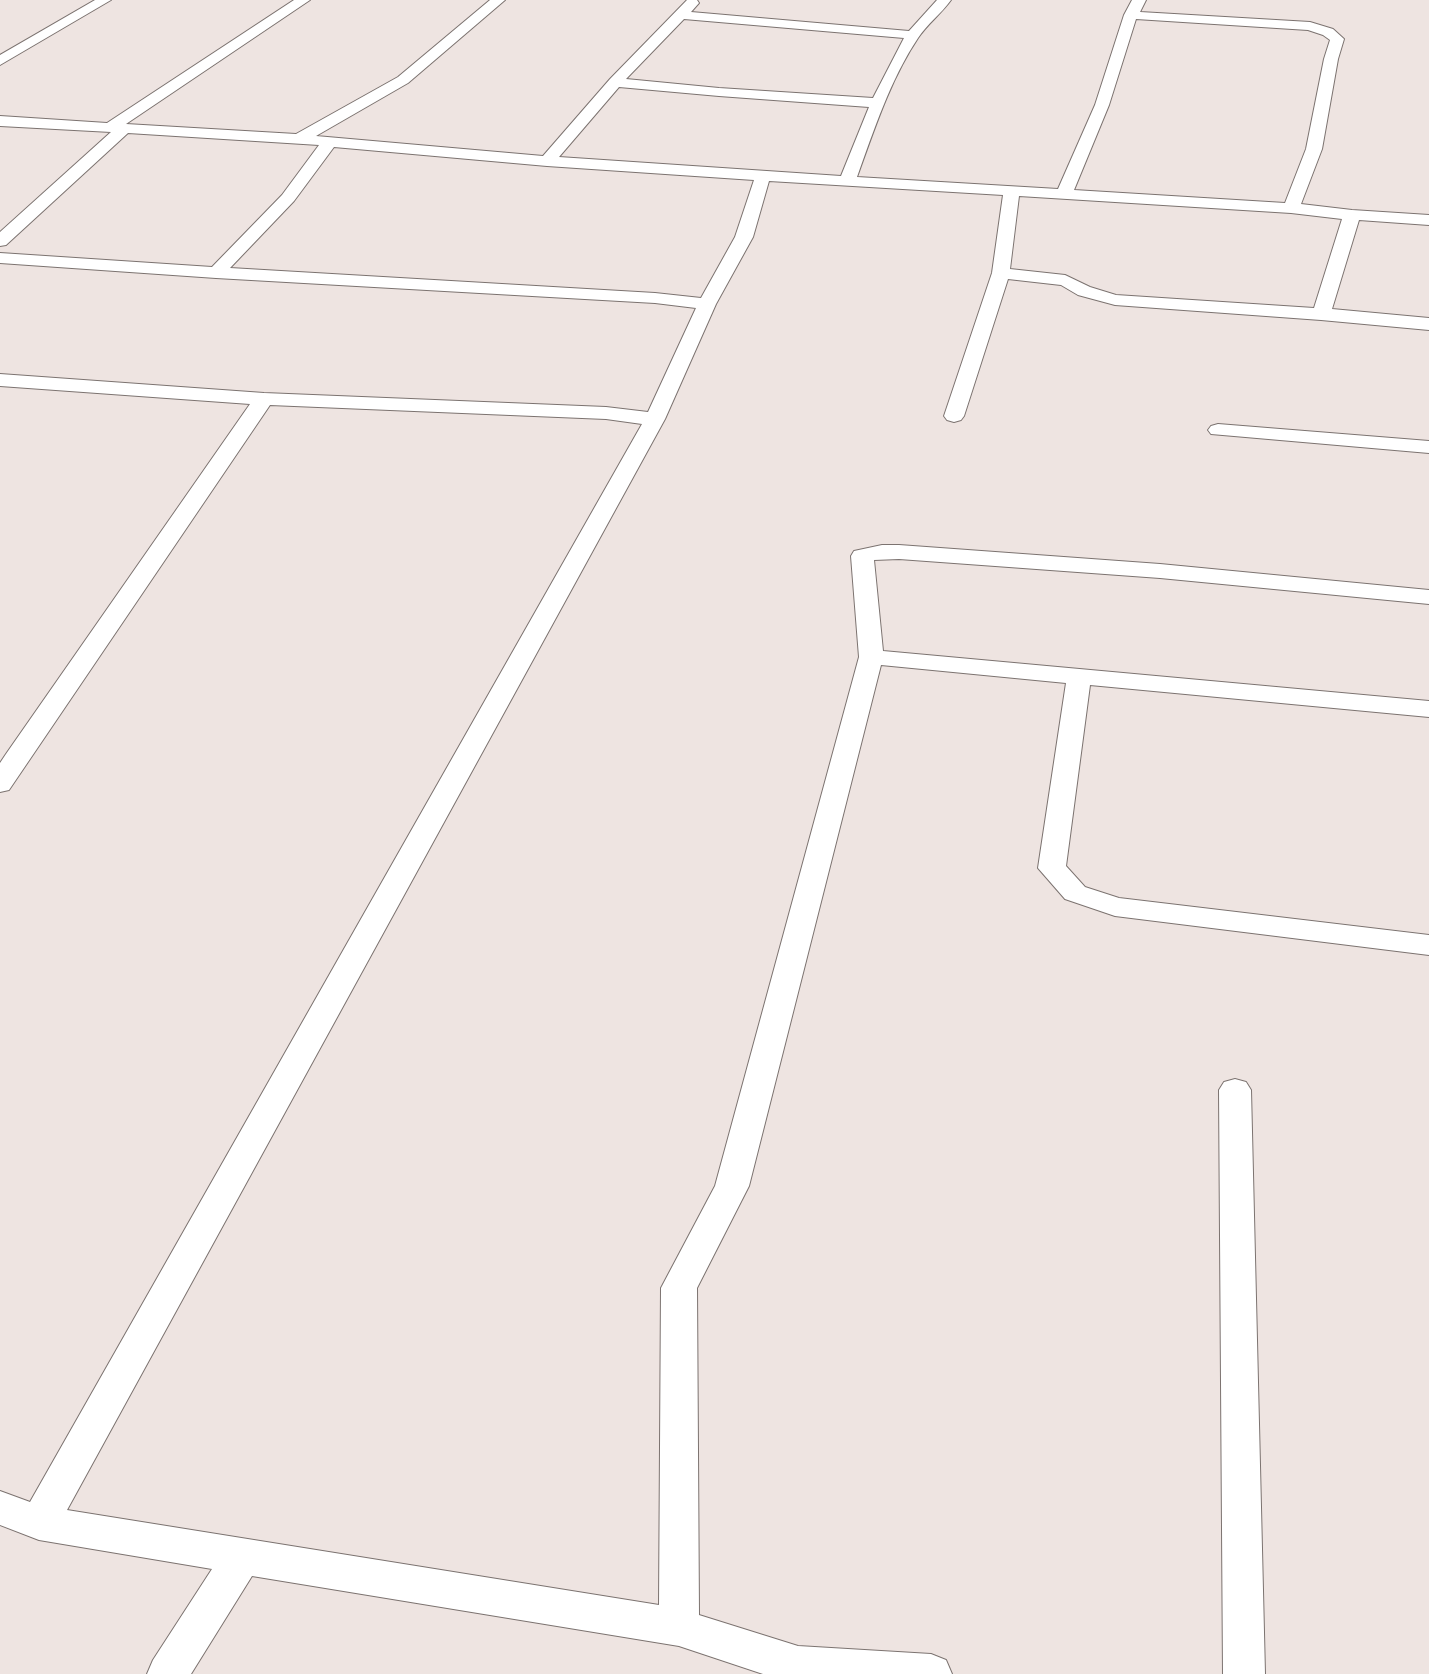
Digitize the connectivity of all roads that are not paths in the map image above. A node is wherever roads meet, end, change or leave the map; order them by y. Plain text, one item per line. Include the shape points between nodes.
1 (104, 0) edge
2 (303, 0) edge
3 (498, 0) edge
4 (695, 0) edge
5 (944, 0) edge
6 (1139, 0) edge
7 (680, 16) junction
8 (1131, 16) junction
9 (912, 35) junction
10 (0, 61) edge
11 (615, 82) junction
12 (878, 102) junction
13 (0, 121) edge
14 (118, 127) junction
15 (299, 139) junction
16 (330, 141) junction
17 (547, 161) junction
18 (763, 176) junction
19 (847, 181) junction
20 (1012, 190) junction
21 (1064, 194) junction
22 (1291, 208) junction
23 (1352, 215) junction
24 (1429, 220) edge
25 (0, 241) edge
26 (0, 258) edge
27 (216, 273) junction
28 (1001, 273) junction
29 (707, 304) junction
30 (1321, 314) junction
31 (1429, 324) edge
32 (0, 380) edge
33 (264, 399) junction
34 (954, 416) dead end
35 (655, 419) junction
36 (1218, 430) dead end
37 (1429, 447) edge
38 (1429, 598) edge
39 (871, 657) junction
40 (1079, 676) junction
41 (1429, 709) edge
42 (0, 784) edge
43 (1429, 945) edge
44 (1235, 1090) dead end
45 (0, 1508) edge
46 (39, 1523) junction
47 (242, 1557) junction
48 (679, 1627) junction
49 (797, 1670) edge
50 (168, 1674) edge
51 (931, 1674) edge
52 (1244, 1674) edge

1 - 10 street
2 - 14 street
3 - 15 street via 403,80
4 - 7 street
5 - 9 street
6 - 8 street
7 - 9 street
7 - 11 street
8 - 21 street via 1102,105
8 - 22 street via 1310,26 1337,39 1314,149
9 - 12 street
11 - 12 street
11 - 17 street
12 - 19 street
13 - 14 street
14 - 15 street
14 - 25 street
15 - 16 street
16 - 17 street
16 - 27 street via 288,198
17 - 18 street
18 - 19 street
18 - 29 street via 744,237
19 - 20 street
20 - 21 street
20 - 28 street
21 - 22 street
22 - 23 street
23 - 24 street
23 - 30 street
26 - 27 street
27 - 29 street via 655,298
28 - 30 street via 1065,280 1084,291 1115,300
28 - 34 street
29 - 35 street
30 - 31 street
32 - 33 street
33 - 35 street via 606,413
33 - 42 street
35 - 46 street
36 - 37 street
38 - 39 street via 1160,571 882,552 862,556
39 - 40 street
39 - 48 street via 732,1186 679,1288
40 - 41 street
40 - 43 street via 1052,868 1075,893 1115,907
44 - 52 street
45 - 46 street
46 - 47 street
47 - 48 street
47 - 50 street
48 - 49 street
49 - 51 street

